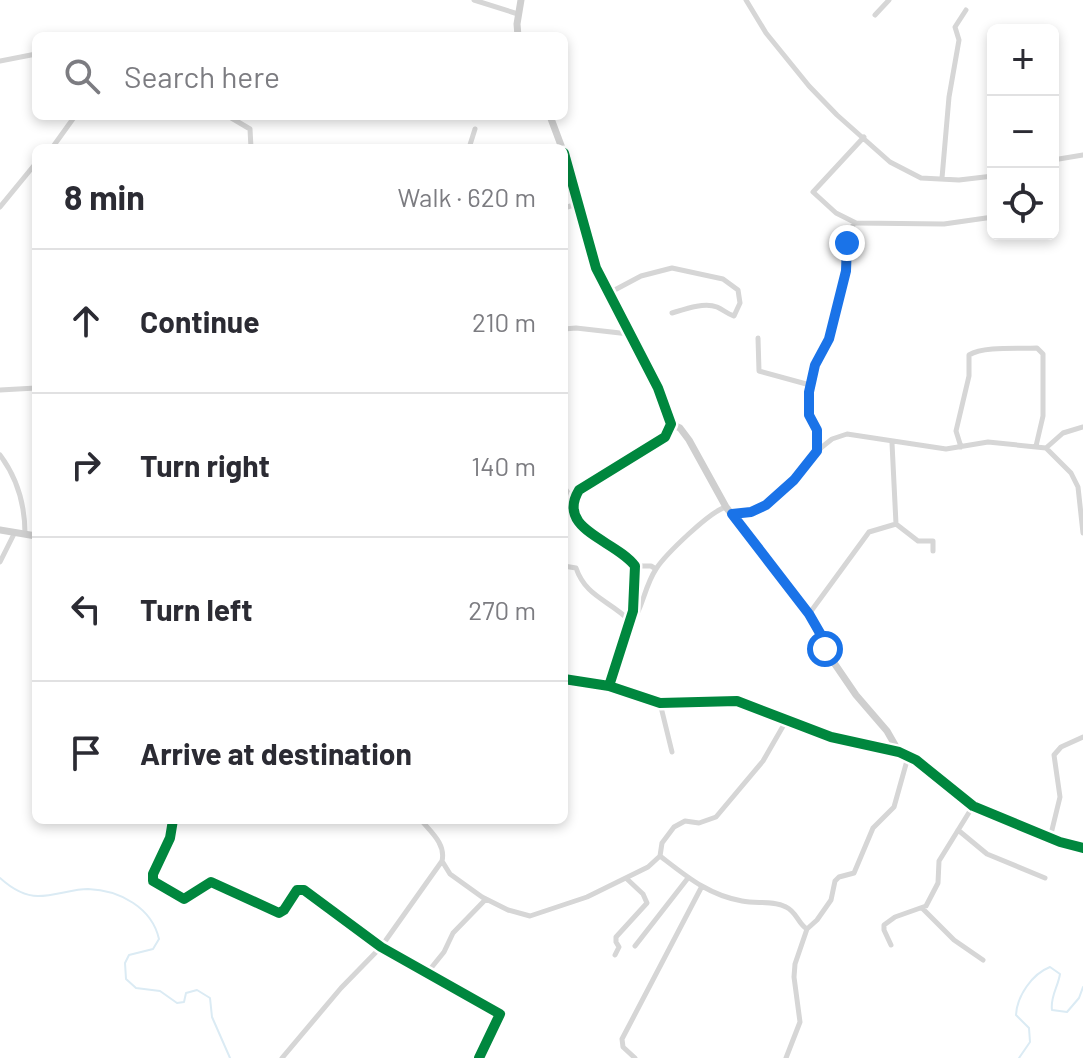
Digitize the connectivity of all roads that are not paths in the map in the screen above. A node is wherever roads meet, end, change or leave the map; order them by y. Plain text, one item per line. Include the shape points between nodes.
1 (474, 0) edge
2 (521, 0) edge
3 (746, 0) edge
4 (889, 0) edge
5 (966, 10) dead end
6 (518, 14) junction
7 (875, 15) dead end
8 (518, 32) edge
9 (32, 55) edge
10 (0, 61) edge
11 (72, 120) edge
12 (235, 120) edge
13 (551, 120) edge
14 (475, 129) dead end
15 (864, 137) junction
16 (55, 144) edge
17 (251, 144) edge
18 (470, 144) edge
19 (560, 144) edge
20 (1083, 155) edge
21 (1059, 159) edge
22 (32, 167) edge
23 (568, 170) edge
24 (987, 177) edge
25 (942, 178) junction
26 (577, 204) junction
27 (0, 207) edge
28 (568, 207) edge
29 (987, 218) edge
30 (854, 222) junction
31 (609, 293) junction
32 (672, 313) dead end
33 (568, 329) edge
34 (630, 334) junction
35 (758, 338) dead end
36 (810, 385) junction
37 (32, 388) edge
38 (0, 390) edge
39 (671, 420) junction
40 (1083, 427) edge
41 (1037, 436) junction
42 (892, 443) junction
43 (1022, 446) junction
44 (1036, 446) junction
45 (961, 447) junction
46 (1046, 448) junction
47 (817, 451) junction
48 (0, 455) edge
49 (1082, 493) edge
50 (568, 494) edge
51 (573, 503) junction
52 (568, 508) edge
53 (729, 510) junction
54 (896, 524) junction
55 (0, 530) edge
56 (15, 532) junction
57 (1083, 533) edge
58 (25, 534) junction
59 (32, 535) edge
60 (933, 551) dead end
61 (0, 562) edge
62 (635, 566) junction
63 (568, 567) edge
64 (656, 569) junction
65 (809, 614) junction
66 (630, 621) junction
67 (627, 630) junction
68 (568, 680) edge
69 (609, 686) junction
70 (660, 703) junction
71 (786, 721) junction
72 (1083, 737) edge
73 (672, 752) dead end
74 (899, 752) junction
75 (908, 757) junction
76 (973, 806) junction
77 (172, 824) edge
78 (424, 824) edge
79 (958, 830) junction
80 (1050, 838) junction
81 (1083, 848) edge
82 (660, 856) junction
83 (442, 861) junction
84 (688, 878) junction
85 (1045, 878) dead end
86 (627, 879) junction
87 (701, 888) junction
88 (486, 899) junction
89 (923, 909) junction
90 (807, 929) junction
91 (891, 945) dead end
92 (635, 946) dead end
93 (381, 947) junction
94 (615, 955) dead end
95 (983, 960) dead end
96 (427, 973) junction
97 (282, 1058) edge
98 (479, 1058) edge
99 (635, 1058) edge
100 (786, 1058) edge

1 - 6 street
2 - 6 street
3 - 15 street via 795,70
4 - 7 street
5 - 25 street via 955,27 959,40
6 - 8 street
9 - 10 street
11 - 16 street
12 - 17 street via 250,129
13 - 19 street
14 - 18 street
15 - 25 street via 900,169 921,178
15 - 30 street via 813,192
20 - 21 street
22 - 27 street
23 - 26 street
24 - 25 street
26 - 28 street
26 - 31 street
29 - 30 street via 944,224
30 - 36 street via 829,339
31 - 32 street via 672,268 723,279 738,290 734,316 706,305
31 - 34 street
33 - 34 street
34 - 39 street
35 - 36 street via 759,371
36 - 47 street via 809,415 817,430
37 - 38 street
39 - 51 street via 665,437 579,490
39 - 53 street via 689,440
40 - 46 street via 1063,433
41 - 43 street
41 - 44 street
41 - 45 street via 1043,416 1042,352 974,352 969,355 956,431
42 - 45 street
42 - 47 street via 847,434
42 - 54 street
43 - 44 street
43 - 45 street via 988,442
44 - 46 street
46 - 49 street
47 - 53 street via 766,505 751,512
48 - 58 street via 24,504
49 - 57 street
50 - 51 street
51 - 52 street
51 - 62 street via 575,517 590,533
53 - 64 street via 710,515
53 - 65 street
54 - 60 street via 918,541 933,541
54 - 65 street via 869,532
55 - 56 street
56 - 58 street
56 - 61 street
58 - 59 street
62 - 64 street
62 - 66 street
63 - 66 street via 576,568 584,586
64 - 67 street
65 - 74 street via 828,654
66 - 67 street
67 - 69 street
68 - 69 street
69 - 70 street
70 - 71 street via 737,701
70 - 73 street
71 - 74 street
71 - 82 street via 763,761 723,810 709,820 674,827
72 - 80 street via 1054,755 1060,797
74 - 75 street
75 - 76 street
75 - 90 street via 891,812 873,828 854,873 835,881 831,900
76 - 79 street
76 - 80 street
77 - 93 street via 153,881 184,899 211,882 279,913 300,888
78 - 83 street via 441,844
79 - 85 street via 987,854
79 - 89 street via 939,861 938,883
80 - 81 street
82 - 84 street
82 - 86 street
83 - 88 street via 450,874
83 - 93 street
84 - 87 street
84 - 92 street
86 - 88 street via 530,916
86 - 94 street via 647,903 616,937
87 - 90 street via 741,901 783,905
87 - 99 street via 622,1039
88 - 96 street via 453,933
89 - 91 street via 884,925
89 - 95 street
90 - 100 street via 794,977 800,1022
93 - 96 street
93 - 97 street
96 - 98 street via 500,1014

